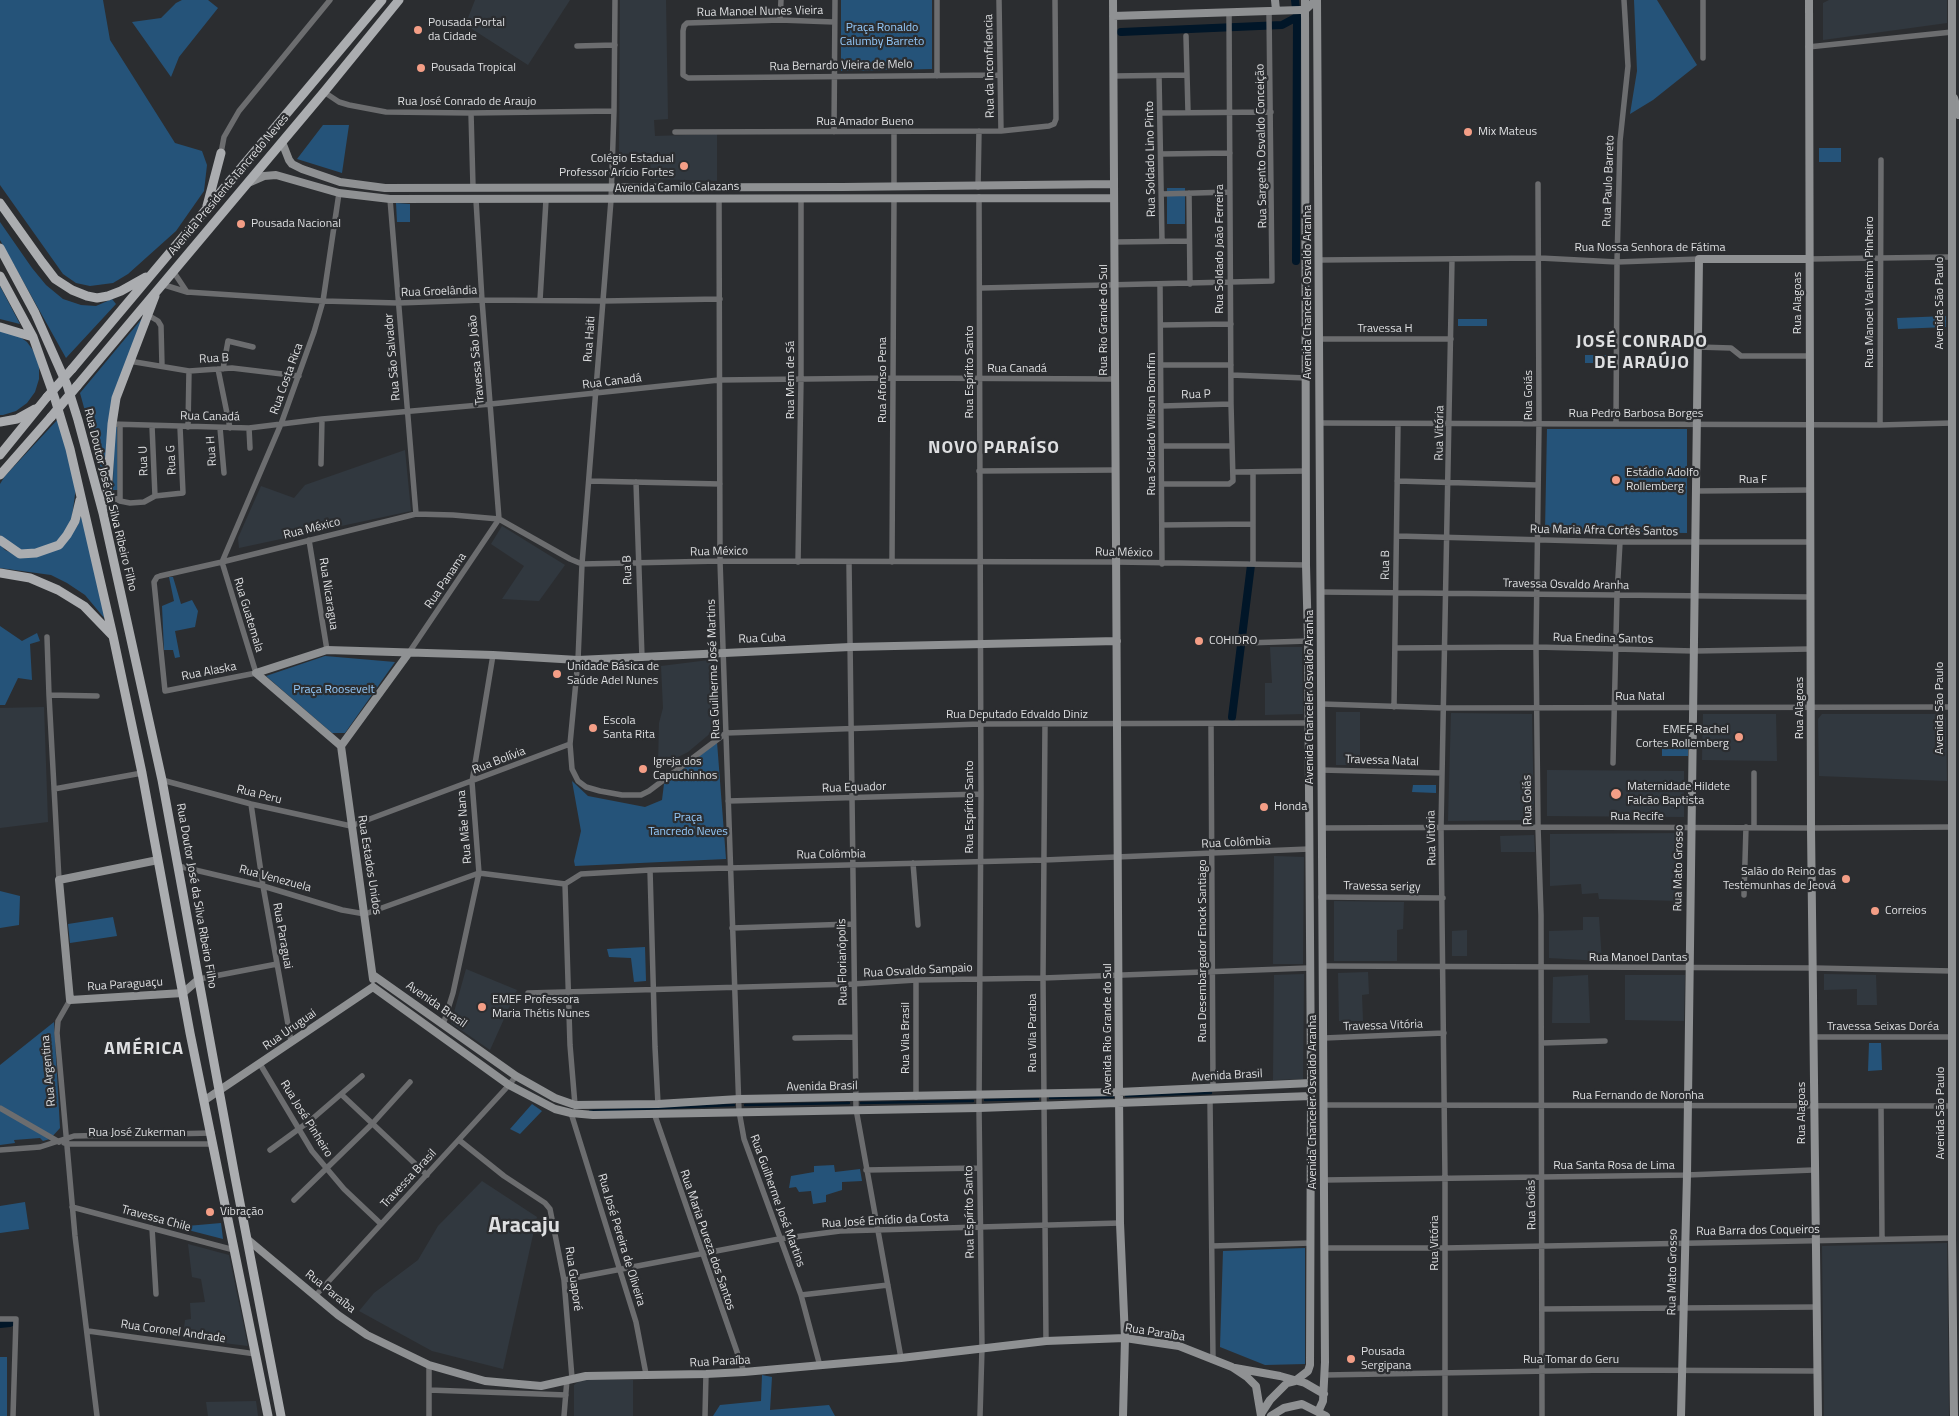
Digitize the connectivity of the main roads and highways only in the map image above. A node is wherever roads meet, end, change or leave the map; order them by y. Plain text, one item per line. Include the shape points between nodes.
1 (382, 0) edge
2 (399, 0) edge
3 (221, 153) road end
4 (0, 203) edge
5 (205, 211) junction
6 (0, 248) edge
7 (150, 274) junction
8 (0, 276) edge
9 (159, 287) junction
10 (0, 327) edge
11 (33, 337) junction
12 (51, 398) junction
13 (40, 407) junction
14 (0, 422) edge
15 (0, 455) edge
16 (0, 475) edge
17 (80, 497) junction
18 (103, 513) junction
19 (0, 540) edge
20 (0, 573) edge
21 (113, 636) junction
22 (268, 1416) edge
23 (281, 1416) edge

1 - 5 main road, Avenida Presidente Tancredo Neves
2 - 9 main road, Avenida Presidente Tancredo Neves
3 - 5 main road
4 - 7 main road via 55,278 72,290 96,298 108,296
5 - 7 main road, Avenida Presidente Tancredo Neves
6 - 18 main road, Rua Doutor José da Silva Ribeiro Filho via 35,313 67,385
7 - 12 main road, Avenida Presidente Tancredo Neves, bridge
8 - 11 main road
9 - 16 main road, Avenida Presidente Tancredo Neves, bridge
9 - 18 main road via 116,398 116,424
10 - 11 main road
11 - 12 main road
12 - 13 main road, Avenida Presidente Tancredo Neves
12 - 17 main road via 70,450
13 - 14 main road via 17,419
13 - 15 main road
17 - 19 main road via 74,521 59,545 36,553 20,554
17 - 21 main road
18 - 23 main road, Rua Doutor José da Silva Ribeiro Filho via 162,780
20 - 21 main road via 30,578 58,590 84,606
21 - 22 main road

